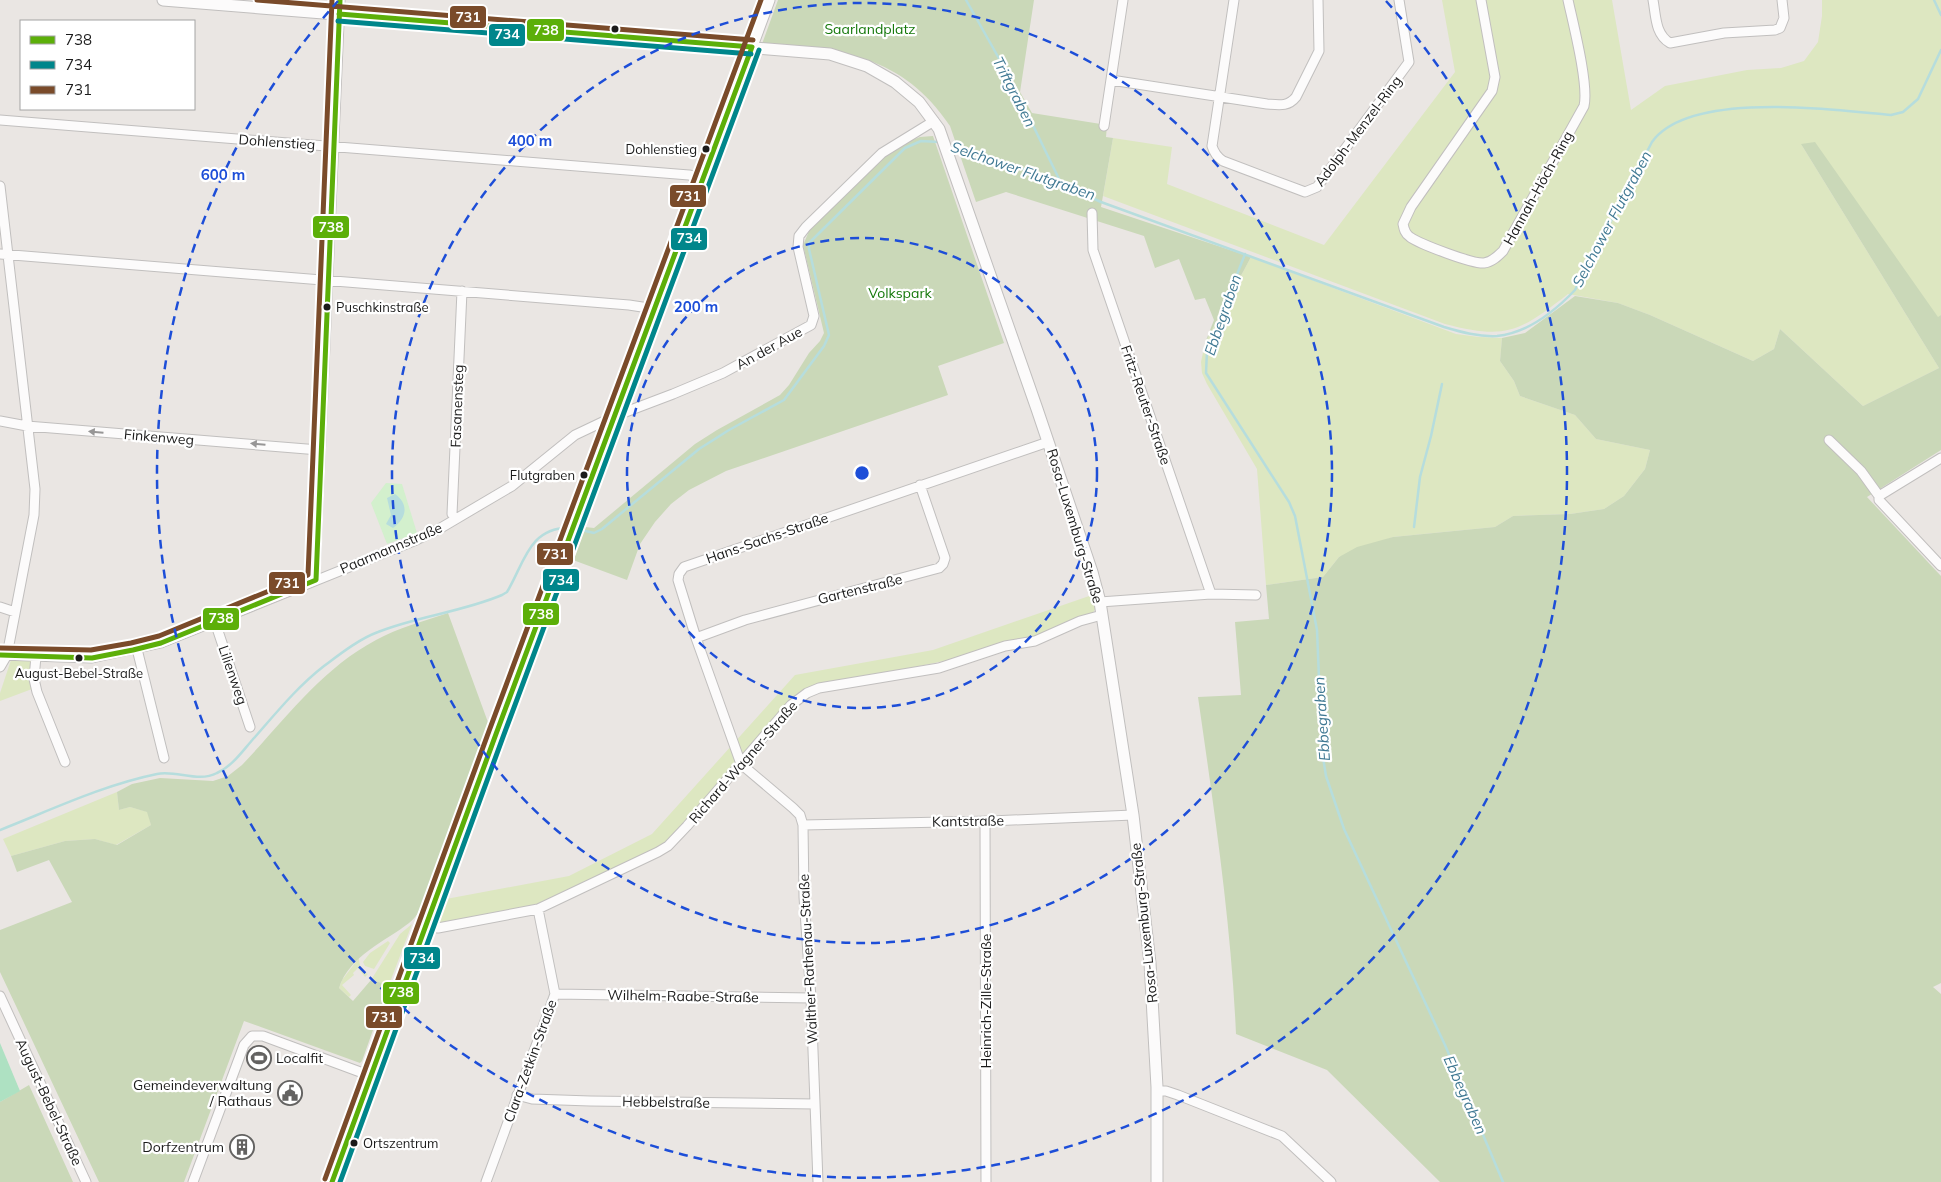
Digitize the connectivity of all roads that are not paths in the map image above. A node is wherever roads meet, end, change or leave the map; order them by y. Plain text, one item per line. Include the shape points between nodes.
1 (163, 0) edge
2 (340, 0) edge
3 (769, 0) edge
4 (1122, 0) edge
5 (1234, 0) edge
6 (1318, 0) edge
7 (1399, 0) edge
8 (1481, 0) edge
9 (1568, 0) edge
10 (1653, 0) edge
11 (1782, 0) edge
12 (339, 14) junction
13 (752, 46) junction
14 (1111, 80) junction
15 (1219, 97) junction
16 (0, 120) edge
17 (934, 121) junction
18 (1104, 126) dead end
19 (334, 146) junction
20 (703, 178) junction
21 (0, 186) edge
22 (1092, 213) dead end
23 (4, 255) edge
24 (327, 281) junction
25 (462, 291) junction
26 (655, 310) junction
27 (615, 416) junction
28 (0, 421) edge
29 (27, 426) junction
30 (1829, 440) dead end
31 (1048, 442) junction
32 (319, 450) junction
33 (1941, 458) edge
34 (920, 485) junction
35 (1879, 496) junction
36 (456, 519) junction
37 (1941, 566) edge
38 (316, 580) junction
39 (1211, 594) junction
40 (1256, 595) dead end
41 (1100, 602) junction
42 (0, 607) edge
43 (15, 612) junction
44 (1102, 615) junction
45 (214, 622) junction
46 (696, 638) junction
47 (137, 649) junction
48 (4, 655) edge
49 (36, 656) junction
50 (0, 667) edge
51 (250, 727) dead end
52 (164, 758) dead end
53 (65, 762) dead end
54 (741, 764) junction
55 (1132, 815) junction
56 (985, 821) junction
57 (803, 825) junction
58 (538, 909) junction
59 (426, 926) junction
60 (555, 994) junction
61 (0, 996) edge
62 (811, 998) junction
63 (372, 1076) junction
64 (1157, 1091) junction
65 (517, 1095) junction
66 (815, 1104) junction
67 (86, 1182) edge
68 (193, 1182) edge
69 (332, 1182) edge
70 (486, 1182) edge
71 (818, 1182) edge
72 (986, 1182) edge
73 (1157, 1182) edge
74 (1331, 1182) edge

1 - 12 street, Rosa-Luxemburg-Straße
2 - 12 street
3 - 13 street
4 - 14 street
5 - 15 street, Adolph-Menzel-Ring
6 - 15 street via 1319,51 1292,102 1282,106
7 - 15 street, Adolph-Menzel-Ring via 1408,62 1312,190 1300,191 1217,157 1212,146
8 - 9 street, Hannah-Höch-Ring via 1495,77 1492,91 1411,207 1403,224 1406,233 1416,240 1484,263 1503,251 1584,106 1584,82
10 - 11 street via 1659,30 1670,43 1724,33 1775,30 1780,28 1784,18
12 - 13 street, Rosa-Luxemburg-Straße
12 - 19 street
13 - 17 street, Rosa-Luxemburg-Straße via 830,54 861,63 902,86
13 - 20 street
14 - 15 street
14 - 18 street
16 - 19 street, Dohlenstieg
17 - 27 street, An der Aue via 882,154 799,236 798,247 814,316 811,325 723,373
17 - 31 street, Rosa-Luxemburg-Straße
19 - 20 street, Dohlenstieg via 690,174
19 - 24 street
20 - 26 street
21 - 23 street
22 - 39 street, Fritz-Reuter-Straße via 1093,250
23 - 24 street
23 - 29 street
24 - 25 street
24 - 32 street
25 - 26 street via 641,306
25 - 36 street, Fasanensteg via 452,514
26 - 27 street
27 - 36 street, Paarmannstraße via 575,435 512,486
27 - 59 street
28 - 29 street, Finkenweg
32 -> 29 street, Finkenweg
29 - 43 street via 35,489 34,515
30 - 35 street via 1861,471
31 - 34 street, Hans-Sachs-Straße
31 - 41 street, Rosa-Luxemburg-Straße
32 - 38 street
33 - 35 street
34 - 46 street, Hans-Sachs-Straße via 684,567 678,580
34 - 46 street, Gartenstraße via 945,558 939,568 745,620
35 - 37 street via 1879,500
36 - 38 street, Paarmannstraße via 427,536
38 - 45 street, Paarmannstraße
39 - 40 street
39 - 41 street
41 - 44 street, Rosa-Luxemburg-Straße
42 - 43 street
43 - 48 street
44 - 54 street, Richard-Wagner-Straße via 1035,641 1005,646 939,668 810,691 791,705
44 - 55 street, Rosa-Luxemburg-Straße
45 - 47 street, Paarmannstraße
45 - 51 street, Lilienweg
46 - 54 street, Hans-Sachs-Straße
47 - 49 street, Paarmannstraße via 92,658
47 - 52 street
48 - 49 street, Paarmannstraße
48 - 50 street
49 - 53 street via 34,679 37,692
54 - 57 street via 793,808
54 - 58 street, Richard-Wagner-Straße via 668,846
55 - 56 street, Kantstraße
55 - 64 street, Rosa-Luxemburg-Straße via 1150,963
56 - 57 street, Kantstraße
56 - 72 street, Heinrich-Zille-Straße
57 - 62 street, Walther-Rathenau-Straße
58 - 59 street, Richard-Wagner-Straße via 438,928
58 - 60 street, Clara-Zetkin-Straße
59 - 63 street
60 - 62 street, Wilhelm-Raabe-Straße
60 - 65 street, Clara-Zetkin-Straße
61 - 67 street, August-Bebel-Straße
62 - 66 street, Walther-Rathenau-Straße
63 - 68 street via 263,1036 252,1036 244,1044
63 - 69 street
64 - 73 street, Rosa-Luxemburg-Straße
64 - 74 street via 1178,1095 1282,1136
65 - 66 street, Hebbelstraße via 532,1099 590,1101
65 - 70 street, Clara-Zetkin-Straße
66 - 71 street, Walther-Rathenau-Straße

